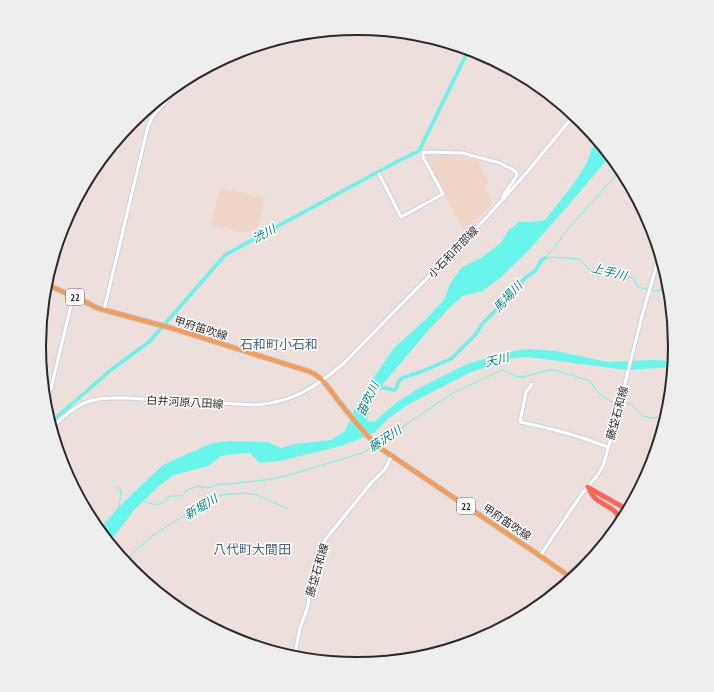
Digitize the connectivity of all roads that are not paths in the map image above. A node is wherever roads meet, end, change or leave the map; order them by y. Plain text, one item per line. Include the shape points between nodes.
1 (167, 100) edge
2 (570, 120) edge
3 (379, 174) dead end
4 (504, 199) junction
5 (657, 265) edge
6 (52, 287) edge
7 (72, 296) junction
8 (104, 310) junction
9 (324, 382) junction
10 (532, 384) dead end
11 (50, 393) edge
12 (56, 423) edge
13 (608, 446) junction
14 (392, 456) junction
15 (588, 487) junction
16 (623, 507) edge
17 (617, 516) edge
18 (540, 556) junction
19 (566, 574) dead end
20 (295, 651) edge

1 - 8 main road via 148,126
2 - 4 main road, 小石和市部線
3 - 4 main road via 401,217 443,194 423,157 423,152 462,154 500,163 517,174 503,196
4 - 9 main road, 小石和市部線
5 - 13 main road, 藤垈石和線
6 - 7 main road, 甲府笛吹線 / 22
7 - 8 main road, 甲府笛吹線 / 22
7 - 11 main road
8 - 9 main road, 甲府笛吹線 / 22 via 162,325 308,371
9 - 12 main road, 白井河原八田線 via 290,398 260,405 106,398 77,406
9 - 14 main road, 甲府笛吹線 / 22 via 378,447
10 - 13 main road via 526,392 520,422
13 - 15 main road, 藤垈石和線 via 601,470
14 - 18 main road, 甲府笛吹線 / 22
14 - 20 main road, 藤垈石和線 via 385,469 325,540
15 - 16 highway
15 - 17 highway via 595,498 610,507
15 - 18 main road, 藤垈石和線
18 - 19 main road, 甲府笛吹線 / 22

